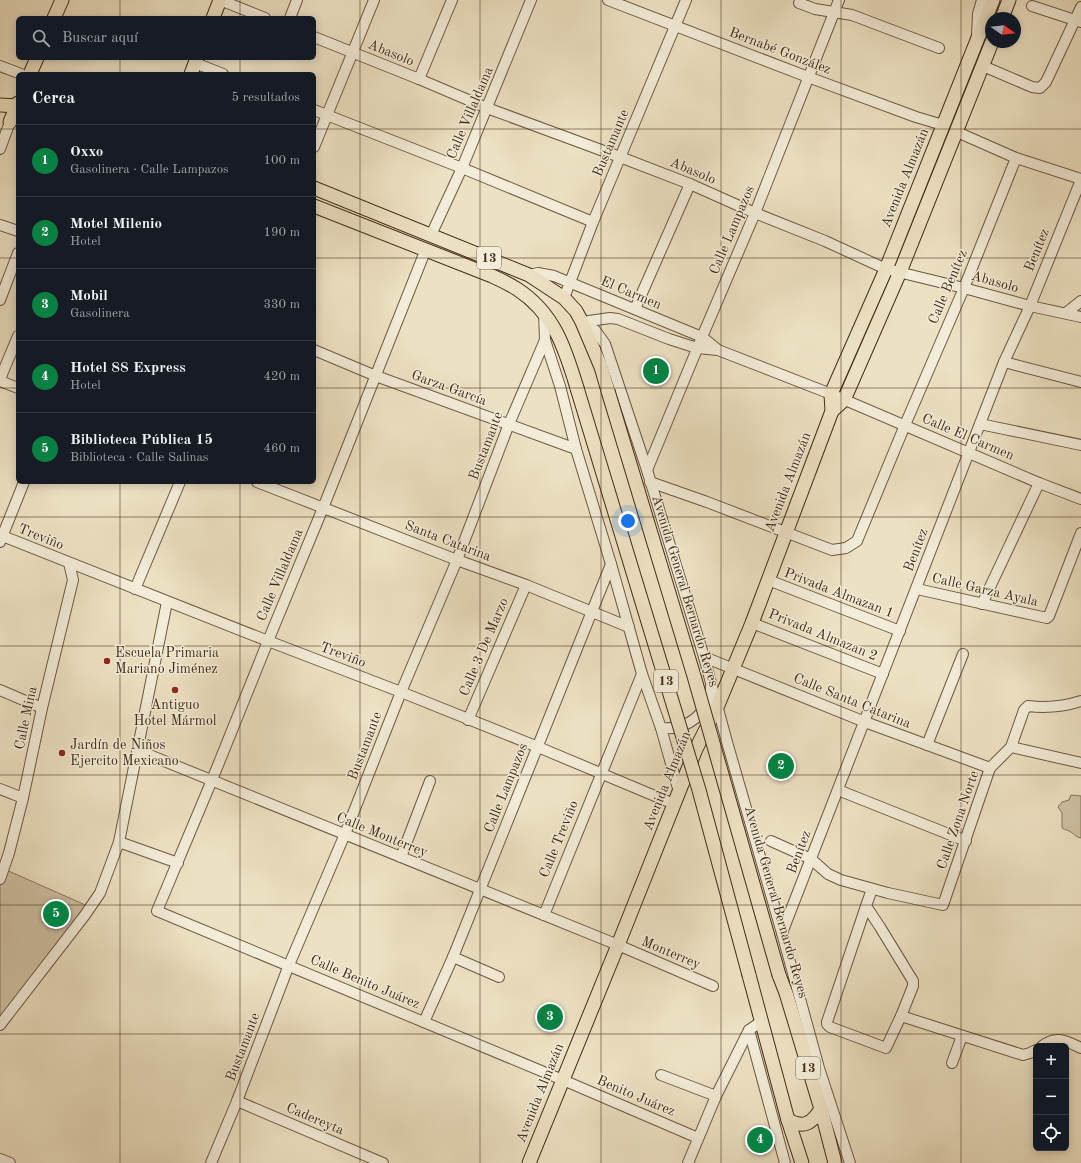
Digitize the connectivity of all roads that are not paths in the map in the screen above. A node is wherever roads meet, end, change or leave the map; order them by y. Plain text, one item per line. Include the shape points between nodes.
1 (62, 0) edge
2 (220, 0) edge
3 (297, 0) edge
4 (374, 0) edge
5 (452, 0) edge
6 (531, 0) edge
7 (608, 0) edge
8 (686, 0) edge
9 (840, 0) edge
10 (982, 0) edge
11 (993, 0) edge
12 (1009, 0) edge
13 (799, 3) dead end
14 (1032, 6) dead end
15 (1081, 7) edge
16 (834, 12) junction
17 (1004, 12) edge
18 (55, 16) edge
19 (214, 16) edge
20 (260, 16) edge
21 (291, 16) edge
22 (1078, 21) edge
23 (676, 27) junction
24 (316, 39) edge
25 (976, 43) junction
26 (939, 48) dead end
27 (990, 48) edge
28 (352, 52) junction
29 (36, 60) edge
30 (194, 65) edge
31 (0, 66) edge
32 (983, 66) junction
33 (16, 72) edge
34 (31, 72) edge
35 (217, 72) edge
36 (808, 77) junction
37 (419, 80) junction
38 (0, 105) edge
39 (16, 105) edge
40 (487, 108) junction
41 (16, 109) edge
42 (316, 111) edge
43 (327, 115) junction
44 (9, 122) edge
45 (943, 125) junction
46 (957, 132) junction
47 (316, 143) edge
48 (0, 149) edge
49 (620, 157) junction
50 (1016, 158) junction
51 (462, 168) junction
52 (1081, 179) edge
53 (690, 184) junction
54 (316, 189) edge
55 (316, 207) edge
56 (755, 213) junction
57 (593, 222) junction
58 (0, 225) edge
59 (16, 230) edge
60 (431, 235) junction
61 (426, 249) junction
62 (16, 258) edge
63 (886, 269) junction
64 (900, 272) junction
65 (529, 275) junction
66 (570, 283) junction
67 (964, 288) junction
68 (564, 298) junction
69 (0, 300) edge
70 (1081, 301) edge
71 (1030, 306) junction
72 (635, 309) junction
73 (544, 313) junction
74 (1066, 313) junction
75 (1081, 317) edge
76 (583, 324) junction
77 (702, 337) junction
78 (545, 340) junction
79 (16, 341) edge
80 (697, 348) junction
81 (718, 350) junction
82 (316, 351) edge
83 (1004, 362) junction
84 (376, 376) junction
85 (0, 380) edge
86 (1081, 382) edge
87 (16, 387) edge
88 (831, 394) junction
89 (844, 400) junction
90 (832, 411) junction
91 (509, 424) junction
92 (980, 424) junction
93 (905, 425) junction
94 (1081, 445) edge
95 (576, 449) junction
96 (969, 452) junction
97 (647, 470) junction
98 (650, 482) junction
99 (1039, 483) junction
100 (23, 484) edge
101 (179, 484) edge
102 (262, 484) edge
103 (1081, 499) edge
104 (323, 508) junction
105 (786, 532) junction
106 (1081, 533) edge
107 (1, 538) edge
108 (457, 560) junction
109 (69, 563) junction
110 (611, 564) junction
111 (768, 580) junction
112 (526, 585) junction
113 (135, 588) junction
114 (917, 589) junction
115 (166, 602) junction
116 (982, 604) junction
117 (592, 612) junction
118 (752, 622) junction
119 (628, 627) junction
120 (900, 631) junction
121 (268, 642) junction
122 (963, 654) dead end
123 (704, 657) junction
124 (733, 669) junction
125 (642, 674) junction
126 (883, 674) junction
127 (710, 677) junction
128 (0, 690) edge
129 (401, 692) junction
130 (1081, 702) edge
131 (718, 705) junction
132 (42, 708) junction
133 (468, 720) junction
134 (865, 722) junction
135 (661, 728) junction
136 (927, 745) junction
137 (1011, 746) junction
138 (538, 747) junction
139 (137, 750) junction
140 (1081, 763) edge
141 (990, 768) junction
142 (601, 773) junction
143 (212, 780) junction
144 (430, 780) dead end
145 (0, 789) edge
146 (838, 790) junction
147 (23, 798) junction
148 (677, 798) junction
149 (345, 834) junction
150 (771, 841) dead end
151 (966, 841) junction
152 (119, 842) junction
153 (4, 851) edge
154 (401, 857) junction
155 (811, 859) junction
156 (178, 863) junction
157 (0, 880) edge
158 (479, 889) junction
159 (872, 889) junction
160 (866, 906) junction
161 (157, 910) joint
162 (544, 915) junction
163 (782, 933) junction
164 (618, 945) junction
165 (453, 957) junction
166 (289, 965) junction
167 (499, 977) dead end
168 (713, 986) dead end
169 (901, 1016) junction
170 (762, 1021) junction
171 (424, 1022) junction
172 (0, 1025) edge
173 (748, 1030) junction
174 (962, 1036) junction
175 (1046, 1043) edge
176 (1081, 1048) edge
177 (1033, 1052) edge
178 (952, 1064) dead end
179 (814, 1069) junction
180 (661, 1075) dead end
181 (563, 1080) junction
182 (716, 1096) junction
183 (237, 1101) junction
184 (820, 1109) junction
185 (788, 1120) junction
186 (698, 1138) junction
187 (0, 1159) edge
188 (368, 1160) edge
189 (10, 1163) edge
190 (211, 1163) edge
191 (383, 1163) edge
192 (529, 1163) edge
193 (688, 1163) edge
194 (785, 1163) edge
195 (802, 1163) edge
196 (835, 1163) edge
197 (850, 1163) edge

1 - 18 main road
2 - 19 main road
2 - 20 street
3 - 21 street
4 - 28 street
5 - 37 street
6 - 40 street, Calle Villaldama
7 - 23 street, Bernabé González
8 - 23 street, Bustamante
9 - 16 street, Calle Lampazos
10 - 25 street via 978,14
11 - 25 main road, Avenida Almazán
12 - 17 main road
13 - 16 street
14 - 22 street
15 - 22 street
16 - 26 street via 852,15
16 - 36 street, Calle Lampazos
22 - 32 street via 1046,82 1040,88
23 - 36 street, Bernabé González
23 - 49 street, Bustamante
24 - 28 street, Abasolo
25 - 45 main road, Avenida Almazán
27 - 32 main road, Avenida Almazán
28 - 37 street, Abasolo
28 - 43 street
29 - 34 main road
30 - 35 street
31 - 33 street
32 - 46 main road, Avenida Almazán
36 - 45 street, Bernabé González
36 - 56 street, Calle Lampazos
37 - 40 street, Abasolo
38 - 39 main road
40 - 49 street, Abasolo
40 - 51 street, Calle Villaldama
41 - 44 main road
42 - 43 street
43 - 47 street
43 - 51 street
44 - 48 street
45 - 63 main road, Avenida Almazán
46 - 50 street
46 - 64 main road, Avenida Almazán
49 - 53 street, Abasolo
49 - 57 street, Bustamante
50 - 52 street
50 - 67 street, Calle Benítez
51 - 57 street
51 - 60 street, Calle Villaldama
52 - 71 street, Benítez
53 - 56 street, Abasolo
53 - 72 street
54 - 60 main road, Avenida General Bernardo Reyes / 13
55 - 61 main road, 13
56 - 63 street, Abasolo
56 - 77 street, Calle Lampazos
57 - 66 street, Bustamante
58 - 59 street
60 - 65 main road, Avenida General Bernardo Reyes / 13
61 - 73 main road, 13 via 492,276 518,290
61 - 84 street, Calle Villaldama
62 - 69 street
63 - 64 street, Abasolo
63 - 88 main road, Avenida Almazán
64 - 67 street, Abasolo
64 - 89 main road, Avenida Almazán
65 - 66 street, El Carmen via 546,274
65 - 68 main road, Avenida General Bernardo Reyes / 13
66 - 68 street, Bustamante
66 - 72 street, El Carmen
67 - 71 street, Abasolo
67 - 93 street, Calle Benítez
68 - 76 main road, Avenida General Bernardo Reyes / 13 via 576,311
70 - 74 street
71 - 74 street, Abasolo
71 - 83 street, Benítez
72 - 77 street, El Carmen
73 - 78 street
73 - 170 main road, 13, bridge via 558,333 568,357 699,790
74 - 75 street, Abasolo
76 - 80 street, El Carmen via 610,318 618,319
76 - 97 street via 595,330 605,344
76 - 179 main road, Avenida General Bernardo Reyes / 13, bridge via 601,367 694,676 779,974
77 - 80 street, Calle Lampazos
77 - 81 street, El Carmen
78 - 91 street, Bustamante
78 - 95 street
79 - 85 street
80 - 81 street, El Carmen
80 - 97 street, Calle Lampazos
81 - 88 street, El Carmen
82 - 84 street, Garza García
83 - 86 street
83 - 92 street, Benítez
84 - 91 street, Garza García
84 - 104 street, Calle Villaldama
85 - 87 street
88 - 89 street, Calle El Carmen
88 - 90 main road, Avenida Almazán
89 - 90 main road, Avenida Almazán
89 - 93 street, Calle El Carmen
90 - 105 main road, Avenida Almazán
91 - 95 street, Garza García
91 - 108 street, Bustamante
92 - 94 street
92 - 96 street, Benítez
93 - 96 street, Calle El Carmen
93 - 105 street, Calle Benítez via 857,541 846,548 832,550
95 - 110 street
96 - 99 street, Calle El Carmen
96 - 114 street, Benítez
97 - 98 street
98 - 105 street
98 - 123 street
99 - 103 street, Calle El Carmen
99 - 116 street
100 - 107 street
101 - 113 street
102 - 104 street, Santa Catarina
104 - 108 street, Santa Catarina
104 - 121 street, Calle Villaldama
105 - 111 main road, Avenida Almazán
106 - 116 street, Calle Garza Ayala via 1047,618
107 - 109 street, Treviño
108 - 112 street, Santa Catarina
108 - 129 street, Bustamante
109 - 113 street, Treviño
109 - 132 street, Calle Mina via 72,580
110 - 117 street, Calle Lampazos
110 - 119 street
111 - 118 main road, Avenida Almazán
111 - 120 street, Privada Almazan 1
112 - 117 street, Santa Catarina
112 - 133 street, Calle 3 De Marzo
113 - 115 street, Treviño
114 - 116 street, Calle Garza Ayala
114 - 120 street, Benítez
115 - 121 street, Treviño
115 - 139 street
117 - 119 street, Santa Catarina
117 - 138 street, Calle Lampazos
118 - 124 main road, Avenida Almazán
118 - 126 street, Privada Almazan 2
119 - 125 street
120 - 126 street, Benítez
121 - 129 street, Treviño
121 - 143 street, Calle Villaldama
122 - 136 street
123 - 124 street, Calle Santa Catarina
123 - 127 street
124 - 131 main road, Avenida Almazán
124 - 134 street, Calle Santa Catarina
125 - 135 street
125 - 142 street
126 - 134 street, Benítez
127 - 131 street
127 - 135 street via 708,701 698,717 687,725
128 - 132 street
129 - 133 street, Treviño
129 - 149 street, Bustamante
130 - 137 street, Calle Zona Norte via 1049,708 1028,706 1024,710
131 - 148 main road, Avenida Almazán via 696,749
131 - 163 street
132 - 147 street, Calle Mina
133 - 138 street, Treviño
134 - 136 street, Calle Santa Catarina
134 - 146 street, Benítez
135 - 148 street
136 - 141 street, Calle Santa Catarina
137 - 140 street
137 - 141 street, Calle Zona Norte
138 - 142 street, Treviño
138 - 158 street, Calle Lampazos
139 - 143 street, Calle Monterrey
139 - 152 street
141 - 151 street, Calle Zona Norte
142 - 148 street, Treviño
142 - 162 street, Calle Treviño
143 - 149 street, Calle Monterrey
143 - 156 street, Calle Villaldama
144 - 154 street
145 - 147 street
146 - 151 street
146 - 155 street, Benítez
147 - 153 street, Calle Mina
148 - 164 main road, Avenida Almazán
149 - 154 street, Calle Monterrey
149 - 166 street, Bustamante
150 - 155 street
151 - 159 street, Calle Zona Norte via 943,905
152 - 156 street
152 - 172 street via 100,893
153 - 157 street, Calle Mina
154 - 158 street, Calle Monterrey
155 - 159 street via 834,877
155 - 163 street, Benítez
156 - 161 street, Calle Villaldama
158 - 162 street, Calle Monterrey
158 - 165 street, Calle Lampazos
159 - 160 street
160 - 169 street via 913,981
160 - 169 street via 827,1022 830,1027 886,1048
161 - 166 street, Calle Benito Juárez
162 - 164 street, Calle Monterrey
163 - 179 street
164 - 168 street, Monterrey
164 - 181 main road, Avenida Almazán
165 - 167 street
165 - 171 street, Calle Lampazos
166 - 171 street, Calle Benito Juárez
166 - 183 street, Bustamante
169 - 174 street
170 - 173 street
170 - 185 main road, 13
171 - 181 street, Calle Benito Juárez
173 - 182 street
173 - 194 street
174 - 177 street via 1023,1055
174 - 178 street
175 - 176 street via 1064,1040
179 - 184 main road, Avenida General Bernardo Reyes / 13
179 - 197 street
180 - 182 street
181 - 186 street, Benito Juárez
181 - 192 main road, Avenida Almazán
182 - 186 street
183 - 188 street, Cadereyta
183 - 190 street, Bustamante
184 - 185 main road via 812,1121 806,1124 800,1125
184 - 196 main road, Avenida General Bernardo Reyes / 13
185 - 195 main road, 13
186 - 193 street
187 - 189 street
188 - 191 street, Cadereyta

